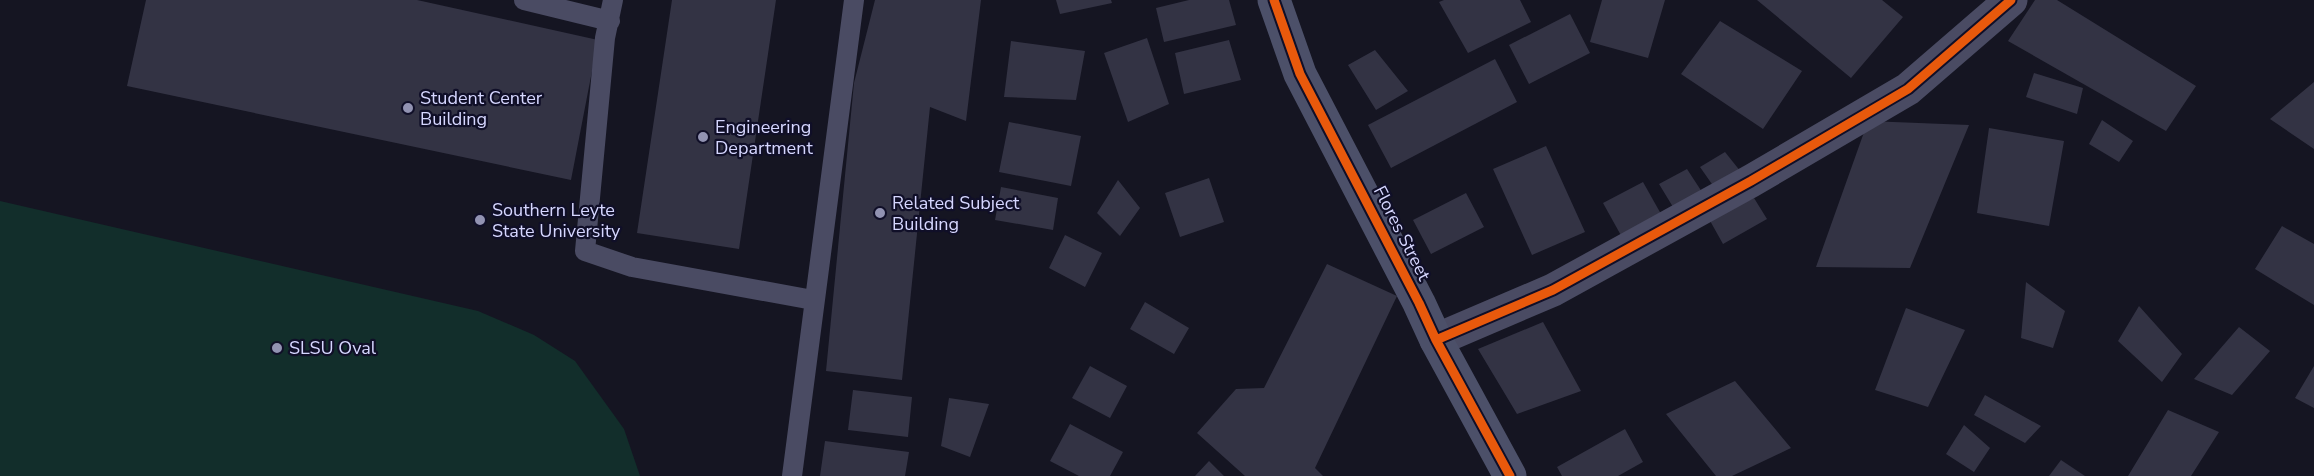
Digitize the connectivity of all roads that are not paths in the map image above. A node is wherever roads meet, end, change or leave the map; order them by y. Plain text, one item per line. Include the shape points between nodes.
1 (524, 0) edge
2 (613, 0) edge
3 (854, 0) edge
4 (1274, 0) edge
5 (2011, 0) edge
6 (610, 21) junction
7 (813, 300) junction
8 (1436, 340) junction
9 (792, 476) edge
10 (1510, 476) edge

1 - 6 lane
2 - 6 lane
3 - 7 lane
4 - 8 street, Flores Street via 1300,74
5 - 8 street via 1908,89 1553,290
6 - 7 lane via 605,38 585,251 632,267
7 - 9 lane
8 - 10 street, Flores Street

